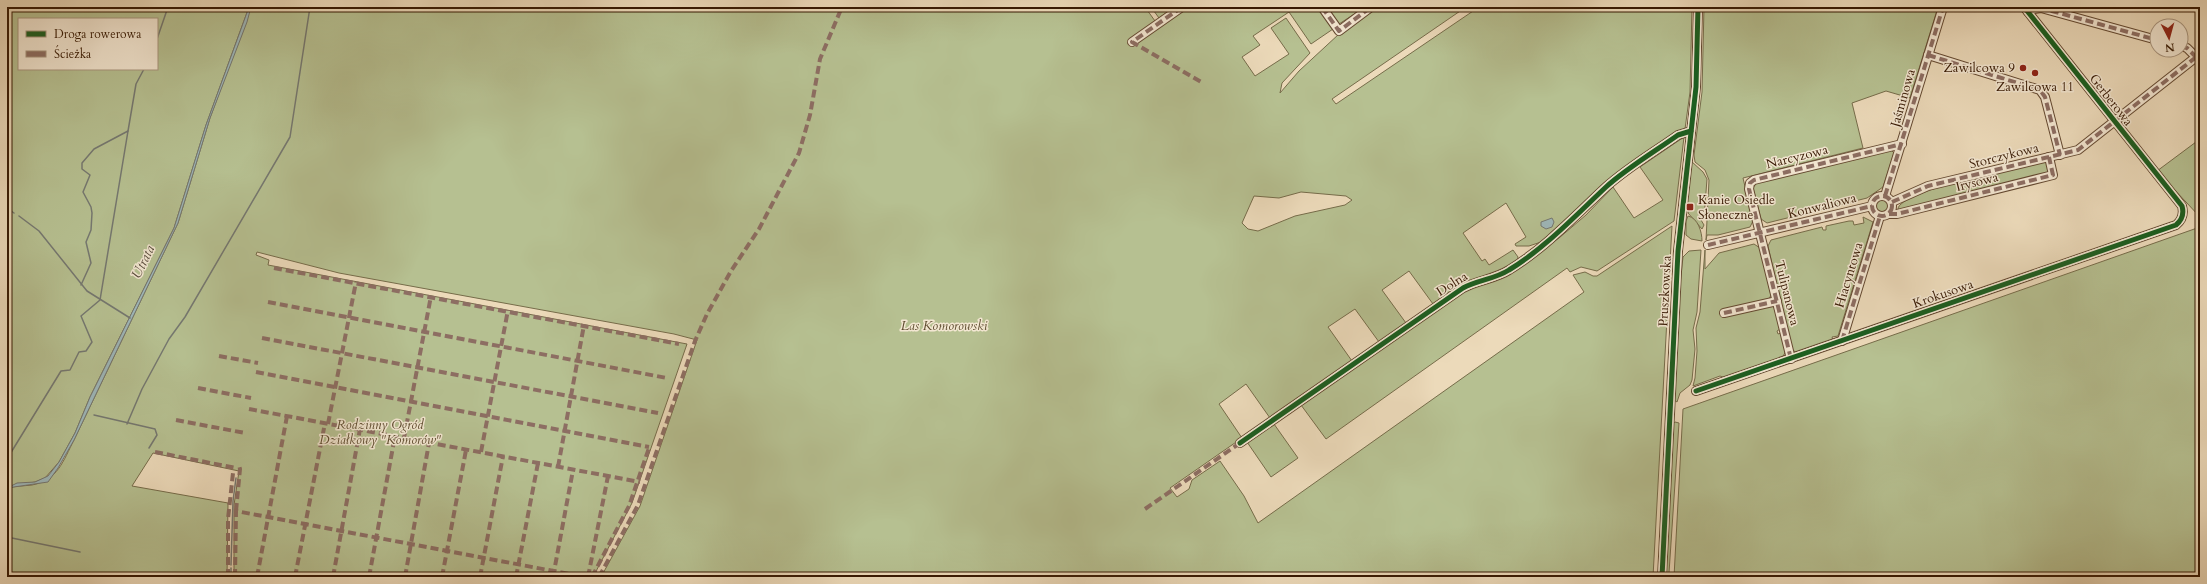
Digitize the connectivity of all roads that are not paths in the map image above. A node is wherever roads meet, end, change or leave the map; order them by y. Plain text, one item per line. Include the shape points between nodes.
1 (1182, 7) edge
2 (1322, 7) edge
3 (1371, 7) edge
4 (1698, 7) edge
5 (1943, 7) edge
6 (2026, 10) edge
7 (2149, 38) edge
8 (1132, 42) dead end
9 (2189, 49) edge
10 (1928, 55) junction
11 (2198, 55) edge
12 (2114, 122) junction
13 (1691, 131) junction
14 (1902, 144) junction
15 (2060, 155) junction
16 (2049, 157) junction
17 (1885, 196) junction
18 (1892, 202) junction
19 (1872, 206) junction
20 (2182, 206) joint
21 (1889, 214) junction
22 (1880, 216) junction
23 (1760, 234) junction
24 (1708, 245) dead end
25 (1777, 301) junction
26 (1724, 313) dead end
27 (1842, 341) junction
28 (1791, 359) junction
29 (1696, 391) dead end
30 (1240, 443) dead end
31 (1662, 577) edge

1 - 8 street
2 - 3 street via 1339,31
4 - 13 street, Pruszkowska via 1696,87
5 - 10 street, Jaśminowa
6 - 7 street via 2041,8
6 - 12 street, Gerberowa
9 - 11 street
10 - 14 street, Jaśminowa
10 - 15 street via 2040,90 2045,96
11 - 12 street, Storczykowa
12 - 15 street, Storczykowa via 2078,150
12 - 20 street, Gerberowa
13 - 30 street, Dolna via 1678,135 1607,186 1565,227 1517,265 1501,274 1463,288
13 - 31 street, Pruszkowska via 1679,245
14 - 17 street, Jaśminowa
14 - 23 street, Narcyzowa via 1752,181 1749,188
15 - 16 street, Storczykowa
16 - 18 street, Storczykowa via 1928,186
16 - 21 street, Irysowa via 2053,175
17 - 18 street
17 - 19 street via 1876,197
18 - 21 street
19 - 22 street via 1874,212
19 - 23 street, Konwaliowa
20 - 27 street, Krokusowa via 2183,215 2176,225
21 - 22 street
22 - 27 street, Hiacyntowa
23 - 24 street, Konwaliowa
23 - 25 street, Tulipanowa
25 - 26 street
25 - 28 street, Tulipanowa
27 - 28 street, Krokusowa
28 - 29 street, Krokusowa

